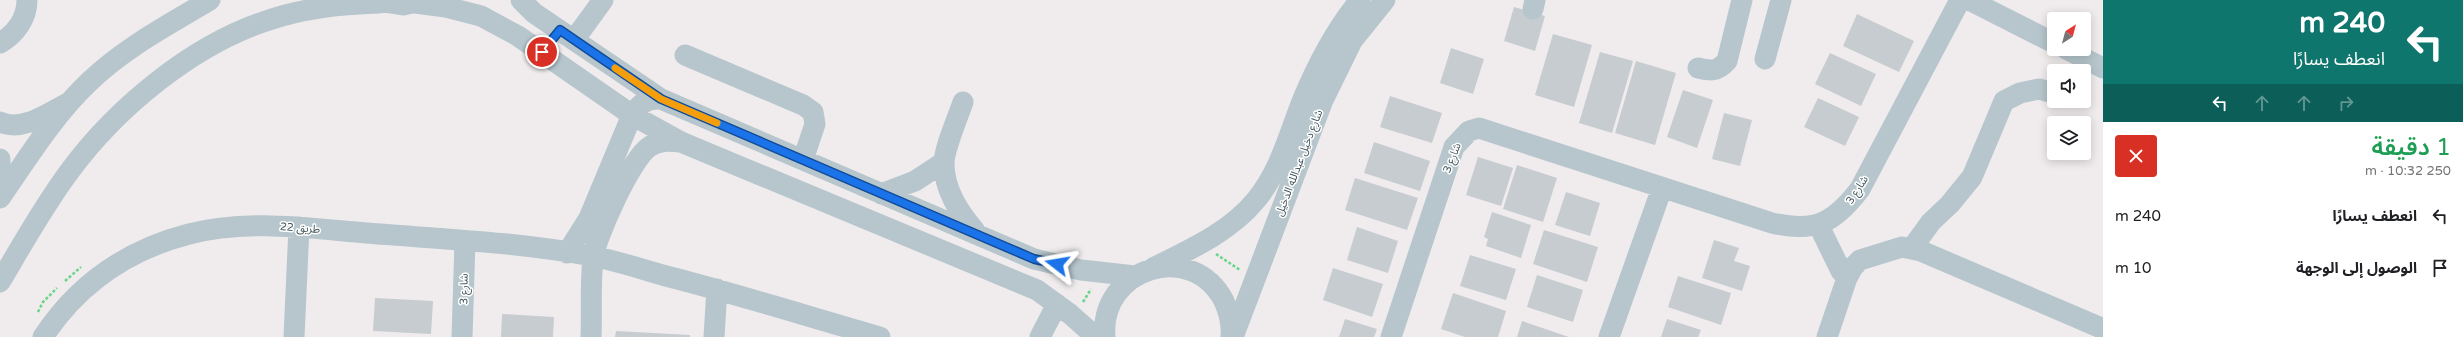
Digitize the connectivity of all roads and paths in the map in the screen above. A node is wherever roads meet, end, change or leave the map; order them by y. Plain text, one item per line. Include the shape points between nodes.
1 (27, 0) edge
2 (210, 0) edge
3 (521, 0) edge
4 (603, 0) edge
5 (1360, 0) edge
6 (1385, 0) edge
7 (1742, 0) edge
8 (1781, 0) edge
9 (1960, 0) edge
10 (1969, 0) edge
11 (375, 1) edge
12 (420, 2) edge
13 (567, 35) junction
14 (2047, 39) edge
15 (0, 43) edge
16 (542, 52) junction
17 (685, 55) dead end
18 (2080, 56) edge
19 (1765, 59) dead end
20 (1698, 68) dead end
21 (2103, 68) edge
22 (2047, 91) edge
23 (661, 99) junction
24 (74, 100) junction
25 (963, 102) dead end
26 (632, 116) junction
27 (0, 122) edge
28 (681, 142) junction
29 (0, 159) edge
30 (803, 160) junction
31 (944, 162) junction
32 (0, 180) edge
33 (1662, 188) junction
34 (881, 194) junction
35 (0, 198) edge
36 (1819, 226) junction
37 (299, 227) junction
38 (978, 235) junction
39 (465, 241) junction
40 (1202, 243) junction
41 (1912, 248) junction
42 (567, 253) junction
43 (594, 257) junction
44 (1096, 271) junction
45 (1144, 272) junction
46 (1847, 278) junction
47 (1255, 280) junction
48 (0, 282) edge
49 (717, 289) junction
50 (1064, 309) junction
51 (2098, 327) edge
52 (43, 337) edge
53 (294, 337) edge
54 (462, 337) edge
55 (591, 337) edge
56 (714, 337) edge
57 (880, 337) edge
58 (1040, 337) edge
59 (1096, 337) edge
60 (1105, 337) edge
61 (1232, 337) edge
62 (1390, 337) edge
63 (1609, 337) edge
64 (1827, 337) edge

1 - 15 street via 22,23
2 - 24 street via 123,54 88,83
3 - 13 street via 534,13
4 - 13 street
5 - 40 street, شارع دخيل عبدالله الدخيل via 1330,40 1303,100 1283,154 1266,188 1238,219
6 - 47 street, شارع دخيل عبدالله الدخيل via 1352,41 1338,67
7 - 20 street via 1727,61 1721,68 1713,71
8 - 19 street
9 - 36 street, شارع 3 via 1860,189 1839,214
10 - 14 street
11 - 12 street via 397,5
11 - 48 street via 322,7 268,20 229,36 158,82 116,117 73,166
12 - 16 street via 481,16
13 - 16 street
13 - 23 street
16 - 26 street
17 - 30 street via 803,105 813,112 815,124
18 - 21 street
22 - 41 street via 2040,89 2020,93 2004,101 1972,177 1931,222
23 - 26 street via 644,102
23 - 30 street
24 - 27 street via 25,123 14,125
24 - 35 street via 38,144
25 - 31 street
26 - 28 street
26 - 42 street via 589,218
28 - 43 street via 655,143 637,158 627,175
28 - 50 street via 1037,290
29 - 32 street
30 - 34 street
31 - 34 street via 915,181
31 - 38 street via 946,178 957,209
33 - 36 street, شارع 3 via 1788,227
33 - 62 street, شارع 3 via 1478,128 1469,131 1454,147
33 - 63 street
34 - 38 street
36 - 46 street
37 - 39 street, طريق 22
37 - 52 street, طريق 22 via 255,224 213,229 176,238 138,252 118,262 90,284 66,307
37 - 53 street
38 - 44 street via 1034,259
39 - 42 street, طريق 22
39 - 54 street, شارع 3
40 - 45 street, شارع دخيل عبدالله الدخيل
40 - 47 path
41 - 46 street via 1902,247 1866,257 1853,267
41 - 51 street
42 - 43 street, طريق 22
43 - 49 street, طريق 22
43 - 55 street
44 - 45 street
44 - 50 path via 1094,283 1082,304
45 - 60 street, شارع دخيل عبدالله الدخيل via 1119,289 1109,306 1104,326
45 - 61 street via 1179,268 1203,277 1213,286 1227,308
46 - 64 street
47 - 61 street, شارع دخيل عبدالله الدخيل
49 - 56 street
49 - 57 street, طريق 22
50 - 58 street
50 - 59 street

